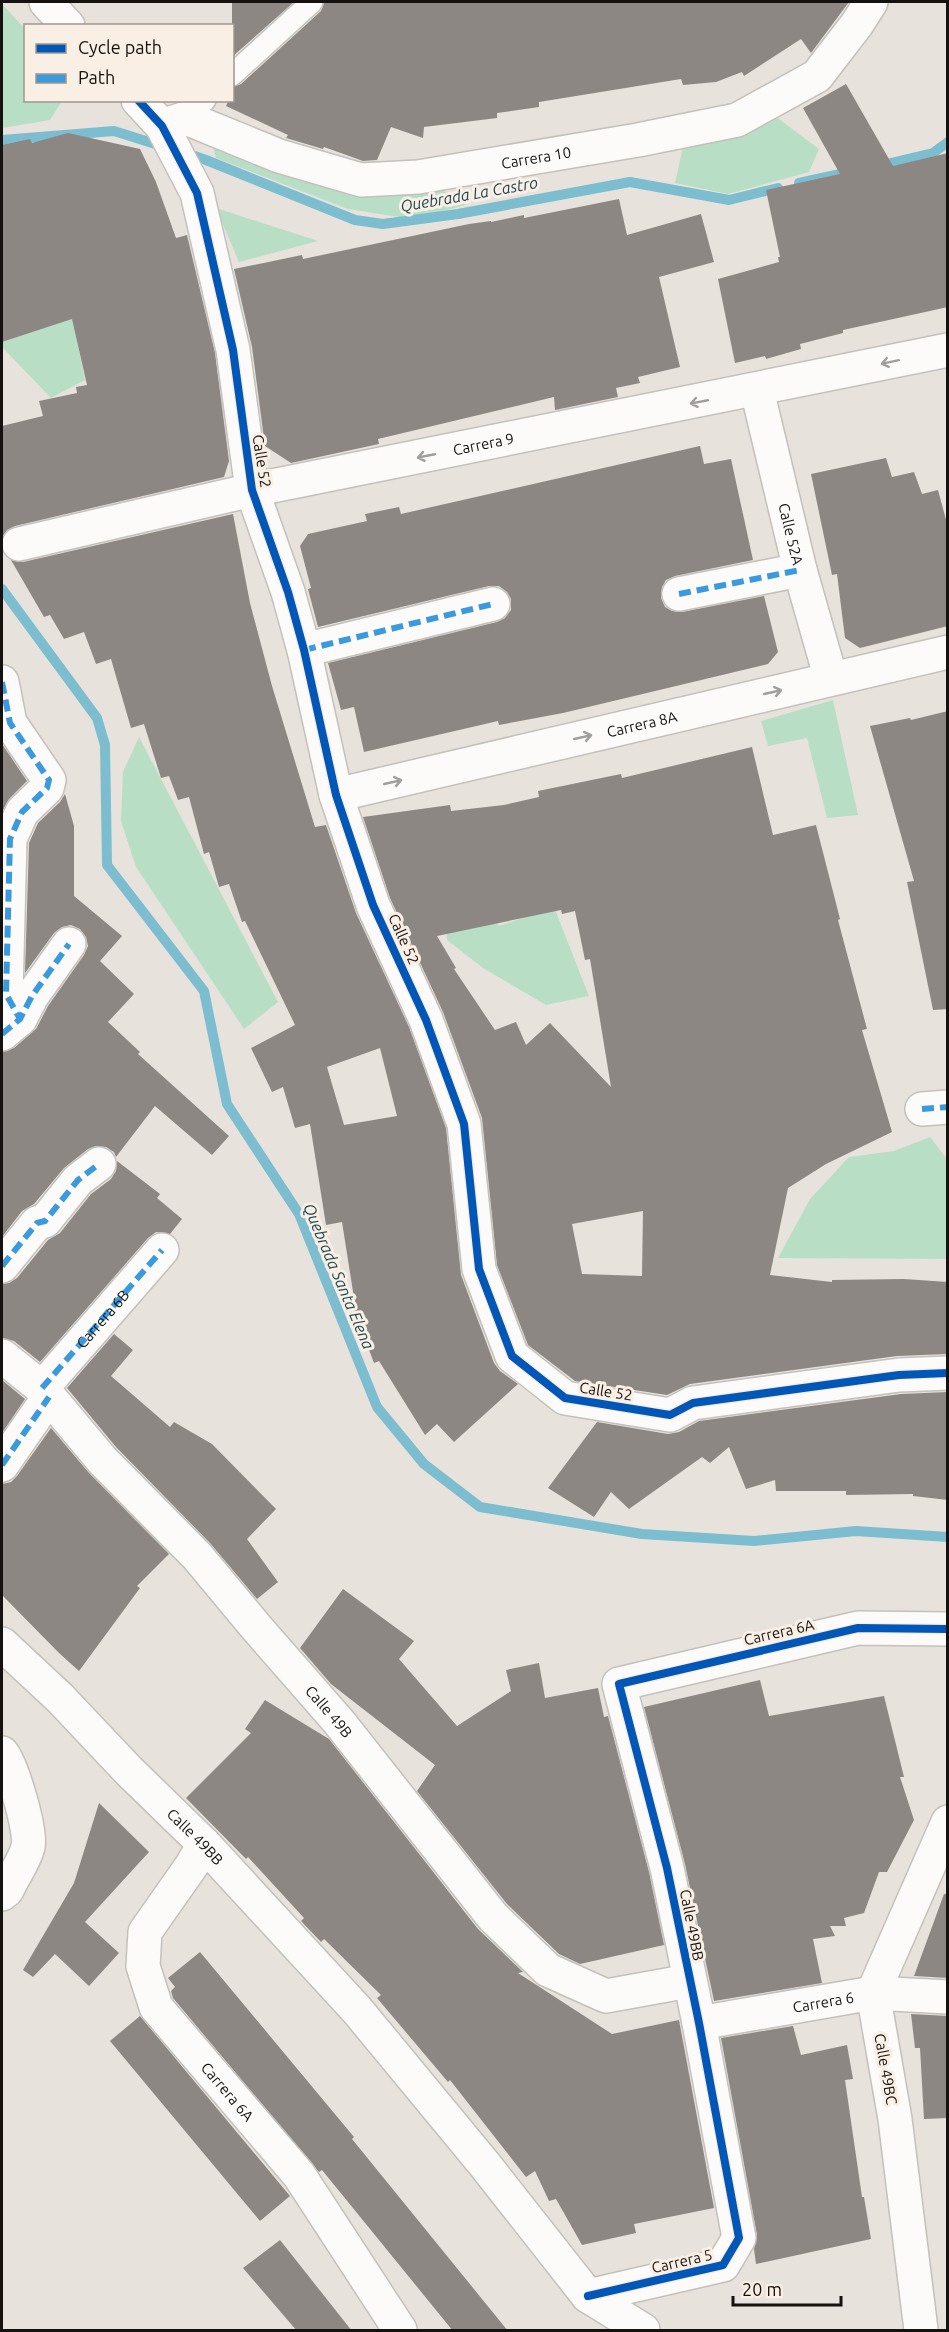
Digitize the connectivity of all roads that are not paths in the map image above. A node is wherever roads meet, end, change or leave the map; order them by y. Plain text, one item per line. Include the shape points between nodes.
1 (46, 2) edge
2 (312, 2) edge
3 (871, 2) edge
4 (66, 24) edge
5 (234, 73) edge
6 (144, 102) edge
7 (184, 115) edge
8 (948, 350) edge
9 (757, 390) junction
10 (252, 490) junction
11 (19, 544) dead end
12 (800, 570) junction
13 (679, 594) dead end
14 (493, 604) dead end
15 (304, 650) junction
16 (948, 652) edge
17 (831, 678) junction
18 (2, 682) edge
19 (336, 795) junction
20 (69, 944) dead end
21 (11, 1027) edge
22 (99, 1164) dead end
23 (162, 1250) dead end
24 (2, 1266) edge
25 (2, 1356) edge
26 (948, 1373) edge
27 (46, 1393) junction
28 (2, 1465) edge
29 (948, 1629) edge
30 (2, 1644) edge
31 (619, 1684) joint
32 (4, 1757) edge
33 (948, 1822) edge
34 (204, 1844) junction
35 (2, 1894) edge
36 (689, 1981) junction
37 (873, 1993) junction
38 (948, 1997) edge
39 (699, 2023) junction
40 (727, 2174) joint
41 (588, 2296) junction
42 (400, 2331) edge
43 (643, 2331) edge
44 (921, 2331) edge

1 - 4 street
2 - 5 lane
3 - 7 street, Carrera 10 via 817,76 737,120 418,177 360,180 279,156
6 - 7 street, Calle 52
7 - 10 street, Calle 52 via 197,193 233,350
8 -> 9 street, Carrera 9
9 -> 10 street, Carrera 9
9 - 12 street, Calle 52A
10 - 11 street, Carrera 9
10 - 15 street, Calle 52
12 - 13 street
12 - 17 street, Calle 52A
14 - 15 street
15 - 19 street, Calle 52
16 - 17 street, Carrera 8A
19 -> 17 street, Carrera 8A
18 - 21 street via 10,723 45,770 50,785 22,812 10,839 6,994
19 - 26 street, Calle 52 via 374,905 426,1020 464,1124 478,1269 512,1356 565,1398 670,1415 693,1402 899,1375
20 - 21 street
22 - 24 street via 78,1180 45,1221 37,1223
23 - 27 street, Carrera 6B
25 - 27 street, Calle 49B
27 - 28 street, Carrera 6B
27 - 36 street, Calle 49B via 102,1460 198,1556 339,1722 493,1917 548,1970 606,1996
29 - 31 street, Carrera 6A via 858,1628
30 - 34 street, Calle 49BB
31 - 36 street, Calle 49BB via 667,1868
32 - 35 street via 23,1808 28,1846
33 - 37 street
34 - 41 street, Calle 49BB via 357,2010
34 - 42 street, Carrera 6A via 145,1932 143,1966 156,2007 299,2175
36 - 39 street, Calle 49BB
37 - 38 street, Carrera 6
37 - 39 street, Carrera 6
37 - 44 street, Calle 49BC via 894,2119
39 - 40 street, Calle 49BB
40 - 41 street, Carrera 5 via 739,2238 723,2265
41 - 43 street, Calle 49BB

